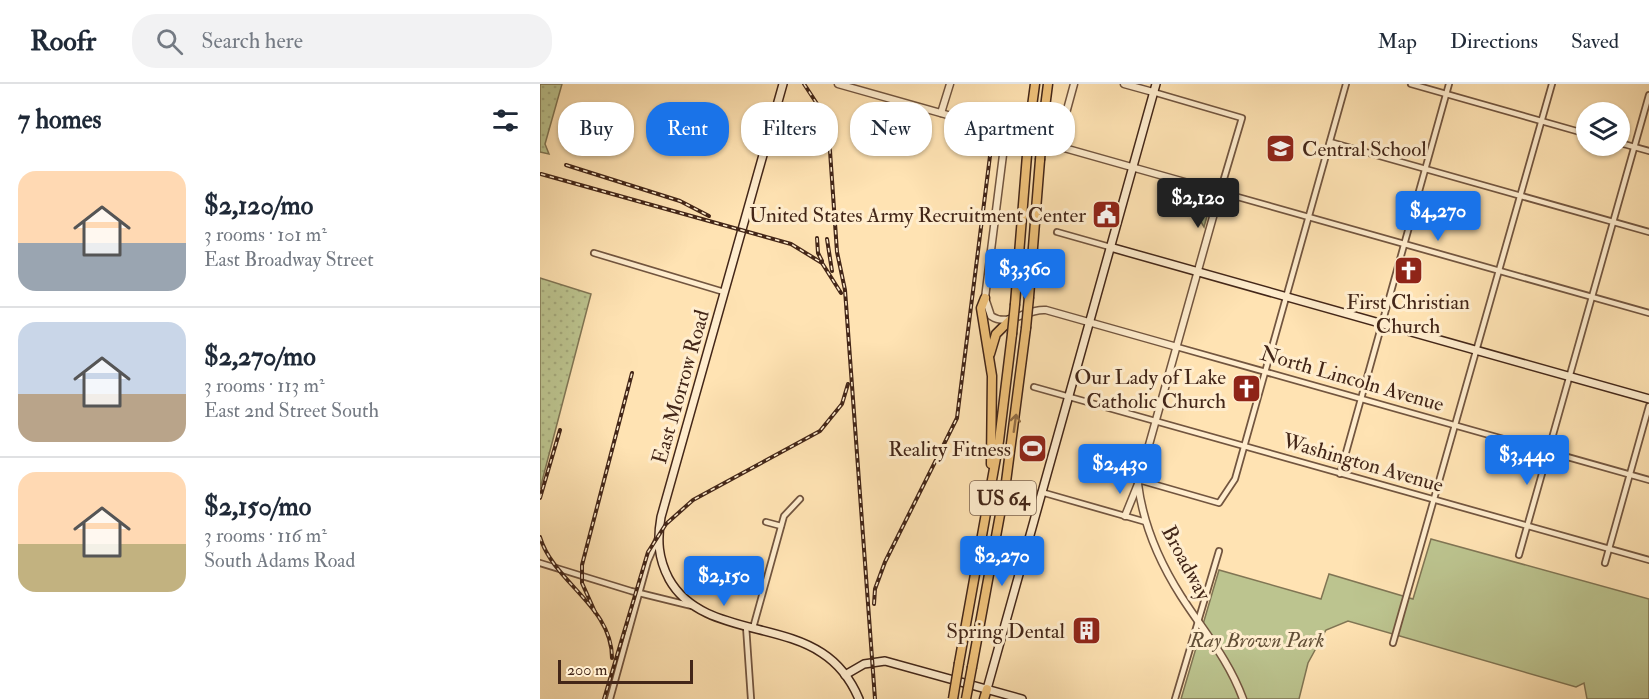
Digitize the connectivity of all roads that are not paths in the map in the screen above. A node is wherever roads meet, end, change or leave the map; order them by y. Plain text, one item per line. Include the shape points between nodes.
1 (783, 84) edge
2 (838, 84) edge
3 (950, 84) edge
4 (1035, 84) edge
5 (1048, 84) edge
6 (1074, 84) edge
7 (1124, 84) edge
8 (1156, 84) edge
9 (1346, 84) edge
10 (1411, 84) edge
11 (1449, 84) edge
12 (1552, 84) edge
13 (1153, 92) junction
14 (1447, 94) junction
15 (1649, 95) edge
16 (1069, 102) edge
17 (941, 113) junction
18 (944, 114) edge
19 (1542, 121) junction
20 (1576, 131) edge
21 (1330, 141) junction
22 (1630, 146) edge
23 (1634, 147) junction
24 (1075, 151) edge
25 (1649, 151) edge
26 (1003, 156) edge
27 (1132, 168) junction
28 (1425, 169) junction
29 (1220, 192) junction
30 (1521, 195) junction
31 (1310, 218) junction
32 (1614, 223) junction
33 (1057, 232) dead end
34 (1649, 232) edge
35 (1404, 244) junction
36 (1110, 247) junction
37 (594, 253) dead end
38 (1499, 270) junction
39 (1198, 272) junction
40 (724, 292) junction
41 (1288, 297) junction
42 (1592, 297) junction
43 (985, 298) junction
44 (1649, 313) edge
45 (1010, 320) junction
46 (1089, 322) junction
47 (1383, 324) junction
48 (1177, 347) junction
49 (1477, 350) junction
50 (990, 357) junction
51 (1266, 372) junction
52 (1569, 376) junction
53 (1034, 387) dead end
54 (1068, 397) junction
55 (1361, 399) junction
56 (1649, 399) edge
57 (1649, 406) edge
58 (1156, 422) junction
59 (1455, 425) junction
60 (1245, 447) junction
61 (1548, 452) junction
62 (1340, 474) junction
63 (1630, 475) junction
64 (1649, 480) edge
65 (1139, 482) junction
66 (1041, 492) junction
67 (990, 497) junction
68 (800, 499) dead end
69 (1434, 501) junction
70 (1125, 516) junction
71 (766, 522) dead end
72 (1146, 522) junction
73 (781, 526) junction
74 (1527, 526) junction
75 (658, 537) junction
76 (1609, 548) junction
77 (1219, 550) dead end
78 (1519, 555) dead end
79 (1649, 560) edge
80 (540, 563) edge
81 (1605, 563) dead end
82 (639, 593) junction
83 (694, 606) junction
84 (1198, 619) junction
85 (750, 627) junction
86 (1393, 643) dead end
87 (845, 675) junction
88 (987, 689) junction
89 (610, 699) edge
90 (751, 699) edge
91 (859, 699) edge
92 (953, 699) edge
93 (966, 699) edge
94 (984, 699) edge
95 (1022, 699) edge
96 (1175, 699) edge
97 (1244, 699) edge

1 - 40 main road, East Morrow Road
2 - 17 street
3 - 17 street
4 - 67 highway, US 64, bridge via 1016,304
93 -> 5 highway, US 64, bridge via 1006,482 1026,328
6 - 16 street
7 - 13 street
8 - 13 main road
9 - 21 street
10 - 14 street
11 - 14 street
12 - 19 street
13 - 27 main road
13 - 29 street via 1242,118
14 - 19 street
14 - 28 street
15 - 23 street
17 - 18 street
19 - 20 street
19 - 30 street
21 - 28 street
21 - 31 street
22 - 23 street
23 - 25 street
23 - 32 street
24 - 27 street
26 - 43 street
27 - 29 street
27 - 36 main road
28 - 30 street
28 - 35 street
29 - 31 street
29 - 39 street
30 - 32 street
30 - 38 street
31 - 35 street
31 - 41 street
32 - 34 street
32 - 42 street
33 - 36 street
35 - 38 street
35 - 47 street
36 - 39 main road
36 - 46 main road
37 - 40 street
38 - 42 street
38 - 49 street
39 - 41 main road
39 - 48 street
40 - 75 main road, East Morrow Road
41 - 47 main road
41 - 51 street
42 - 44 street
42 - 52 street
43 - 45 street via 991,316
43 - 50 highway via 981,308
45 - 46 street, North Lincoln Avenue via 1046,310
45 - 50 highway via 996,334
46 - 48 street, North Lincoln Avenue
46 - 54 main road
47 - 49 main road
47 - 55 street
48 - 51 street, North Lincoln Avenue
48 - 58 street
49 - 52 main road
49 - 59 street
50 - 67 highway
51 - 55 street, North Lincoln Avenue
51 - 60 street
52 - 56 main road
52 - 61 street
53 - 54 street, Washington Avenue
54 - 58 street, Washington Avenue
54 - 66 main road
55 - 59 street, North Lincoln Avenue
55 - 62 street
57 - 63 street
58 - 60 street, Washington Avenue
58 - 65 street
59 - 61 street, North Lincoln Avenue
59 - 69 street
60 - 62 street, Washington Avenue
60 - 65 street via 1235,479 1219,503
61 - 63 street, North Lincoln Avenue
61 - 74 street
62 - 69 street, Washington Avenue
63 - 64 street, North Lincoln Avenue
63 - 76 street
65 - 70 street
65 - 72 street, Broadway
66 - 70 street
66 - 88 main road
67 - 92 highway, US 64, bridge
68 - 73 street via 787,511
69 - 74 street, Washington Avenue
69 - 86 street
70 - 72 street
71 - 73 street
72 - 84 street, Broadway via 1174,584
73 - 85 street
74 - 76 street, Washington Avenue
74 - 78 street
75 - 82 street, East Morrow Road
75 - 83 main road via 664,568 676,589
76 - 79 street, Washington Avenue
76 - 81 street
77 - 84 street
80 - 82 street
82 - 83 street
82 - 89 street, East Morrow Road
83 - 85 main road
84 - 96 street
84 - 97 street, Broadway via 1232,670
85 - 87 main road via 816,649
85 - 90 street
87 - 88 main road via 876,661
87 - 91 main road
88 - 94 highway
88 - 95 main road

